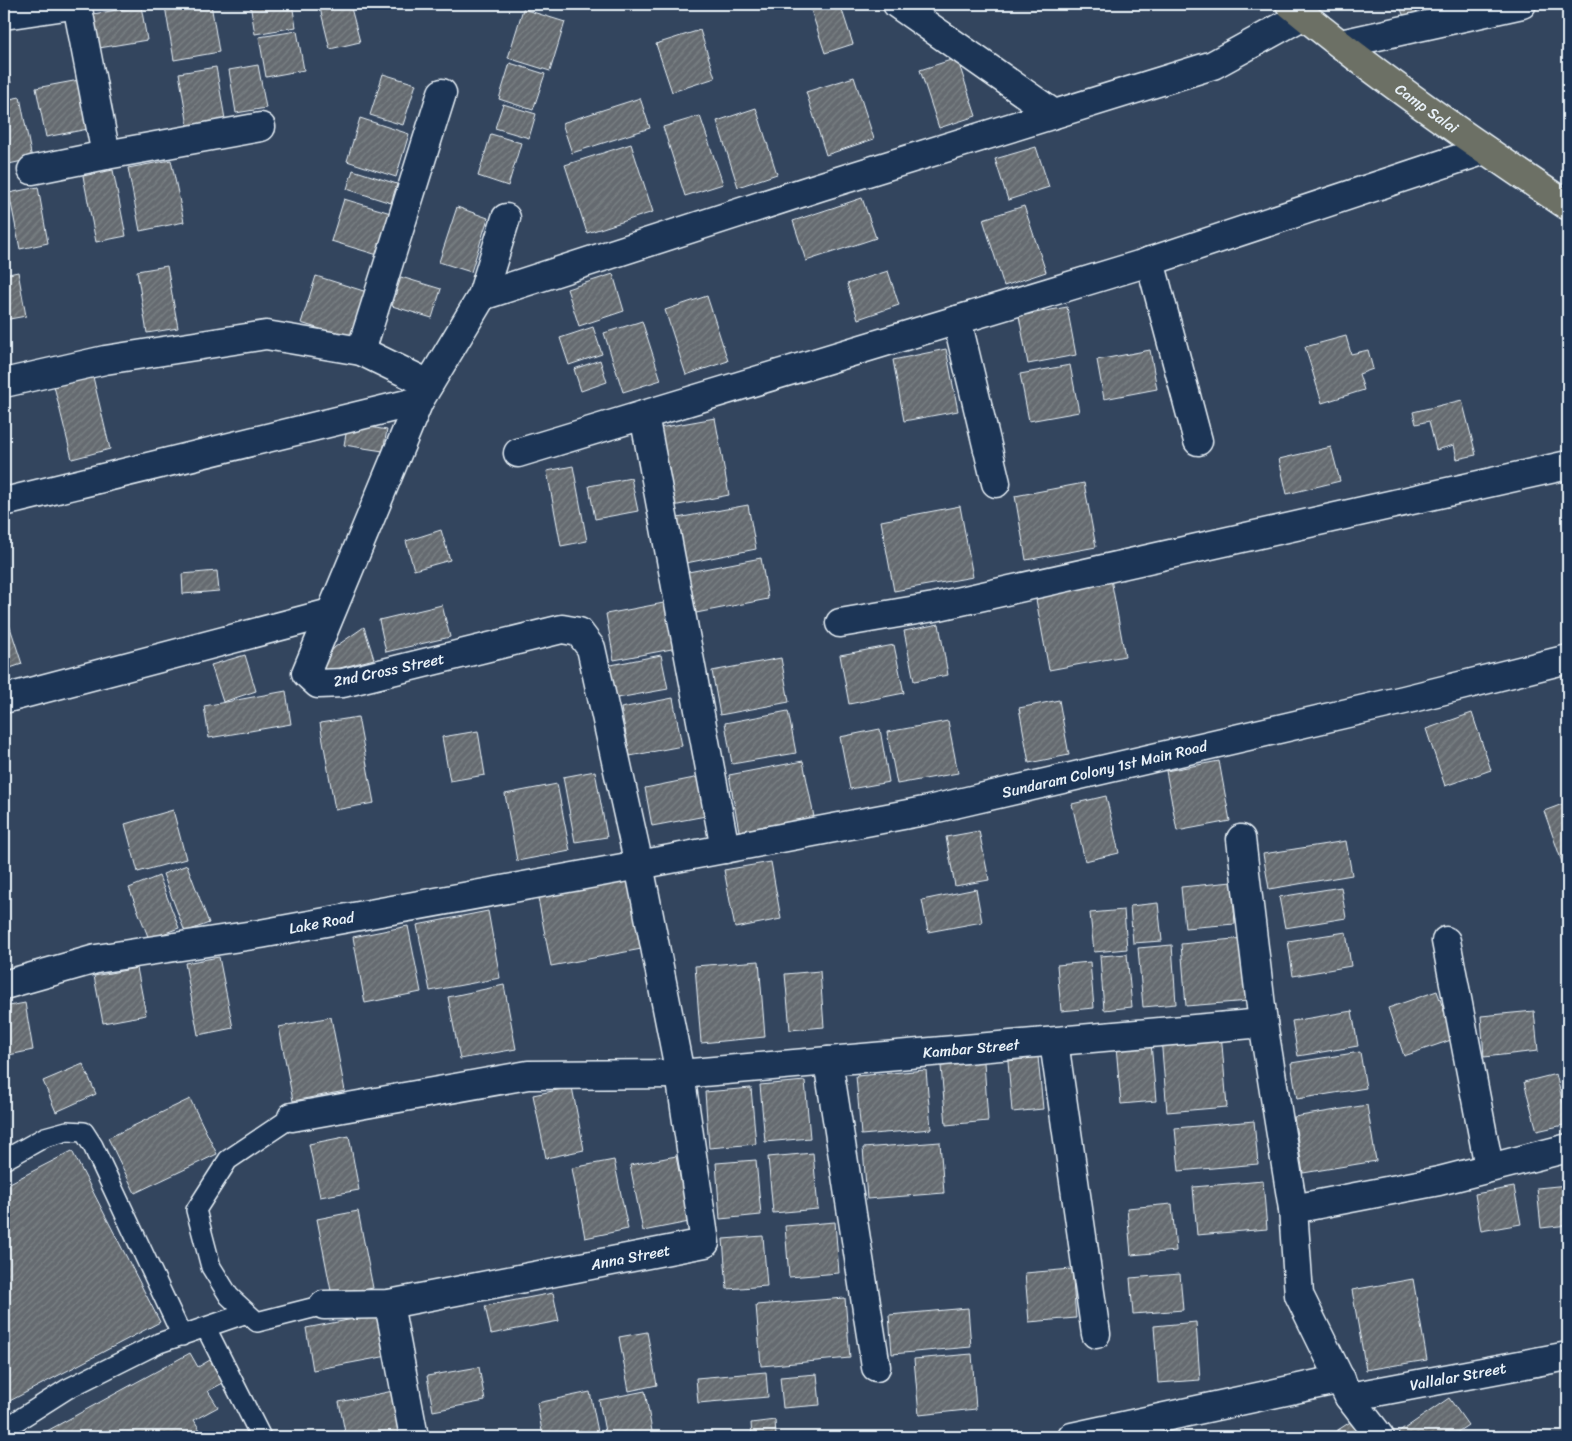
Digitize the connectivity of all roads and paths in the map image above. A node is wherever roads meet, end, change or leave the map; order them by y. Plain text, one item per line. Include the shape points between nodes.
1 (77, 4) edge
2 (897, 4) edge
3 (1522, 4) edge
4 (1297, 9) edge
5 (4, 15) edge
6 (1341, 44) junction
7 (442, 93) dead end
8 (1054, 114) junction
9 (262, 127) dead end
10 (1484, 150) junction
11 (106, 155) junction
12 (32, 170) dead end
13 (1568, 206) edge
14 (506, 218) dead end
15 (1150, 262) junction
16 (482, 296) junction
17 (957, 320) junction
18 (361, 351) junction
19 (4, 383) edge
20 (424, 393) junction
21 (644, 415) junction
22 (1198, 441) dead end
23 (518, 453) dead end
24 (1568, 465) edge
25 (996, 483) dead end
26 (4, 502) edge
27 (330, 613) junction
28 (840, 623) dead end
29 (1568, 659) edge
30 (4, 699) edge
31 (1241, 839) dead end
32 (724, 849) junction
33 (639, 866) junction
34 (1446, 941) dead end
35 (4, 985) edge
36 (1263, 1023) junction
37 (1054, 1042) junction
38 (828, 1061) junction
39 (680, 1074) junction
40 (292, 1117) joint
41 (1568, 1148) edge
42 (4, 1160) edge
43 (1489, 1167) junction
44 (1292, 1209) junction
45 (389, 1304) junction
46 (324, 1305) joint
47 (247, 1313) junction
48 (206, 1328) junction
49 (1096, 1334) dead end
50 (182, 1336) junction
51 (1568, 1356) edge
52 (876, 1367) dead end
53 (1345, 1388) junction
54 (4, 1429) edge
55 (261, 1437) edge
56 (414, 1437) edge
57 (1072, 1437) edge
58 (1380, 1437) edge

1 - 5 street
1 - 11 street
2 - 8 street
3 - 6 street
4 - 6 main road, Camp Salai
4 - 8 street via 1213,65
6 - 10 main road, Camp Salai
7 - 18 street
8 - 16 street
9 - 11 street
10 - 13 main road, Camp Salai
10 - 15 street
11 - 12 street
14 - 16 street, 2nd Cross Street
15 - 17 street
15 - 22 street
16 - 20 street, 2nd Cross Street
17 - 21 street
17 - 25 street
18 - 19 street via 266,335 105,360
18 - 20 street
20 - 26 street
20 - 27 street, 2nd Cross Street
21 - 23 street
21 - 32 street
24 - 28 street via 934,607
27 - 30 street
27 - 33 street, 2nd Cross Street via 306,673 318,684 343,683 562,629 579,632 592,648
29 - 32 street, Sundaram Colony 1st Main Road via 924,811
31 - 36 street
32 - 33 street, Sundaram Colony 1st Main Road
33 - 35 street, Lake Road via 260,934 96,959
33 - 39 street
34 - 43 street
36 - 37 street, Kambar Street
36 - 44 street
37 - 38 street, Kambar Street
37 - 49 street
38 - 39 street, Kambar Street
38 - 52 street
39 - 40 street, Kambar Street via 528,1075
39 - 45 street, Anna Street via 705,1243
40 - 47 lane via 228,1160 196,1210 210,1267 229,1296
41 - 43 street
42 - 50 lane via 45,1138 67,1131 84,1132
43 - 44 street via 1439,1181
44 - 53 street via 1299,1295
45 - 46 street
45 - 56 street
46 - 47 lane via 257,1322
47 - 48 lane
48 - 50 lane
48 - 55 lane
50 - 54 lane via 159,1343 66,1389
51 - 53 street, Vallalar Street
53 - 57 street, Vallalar Street
53 - 58 street

